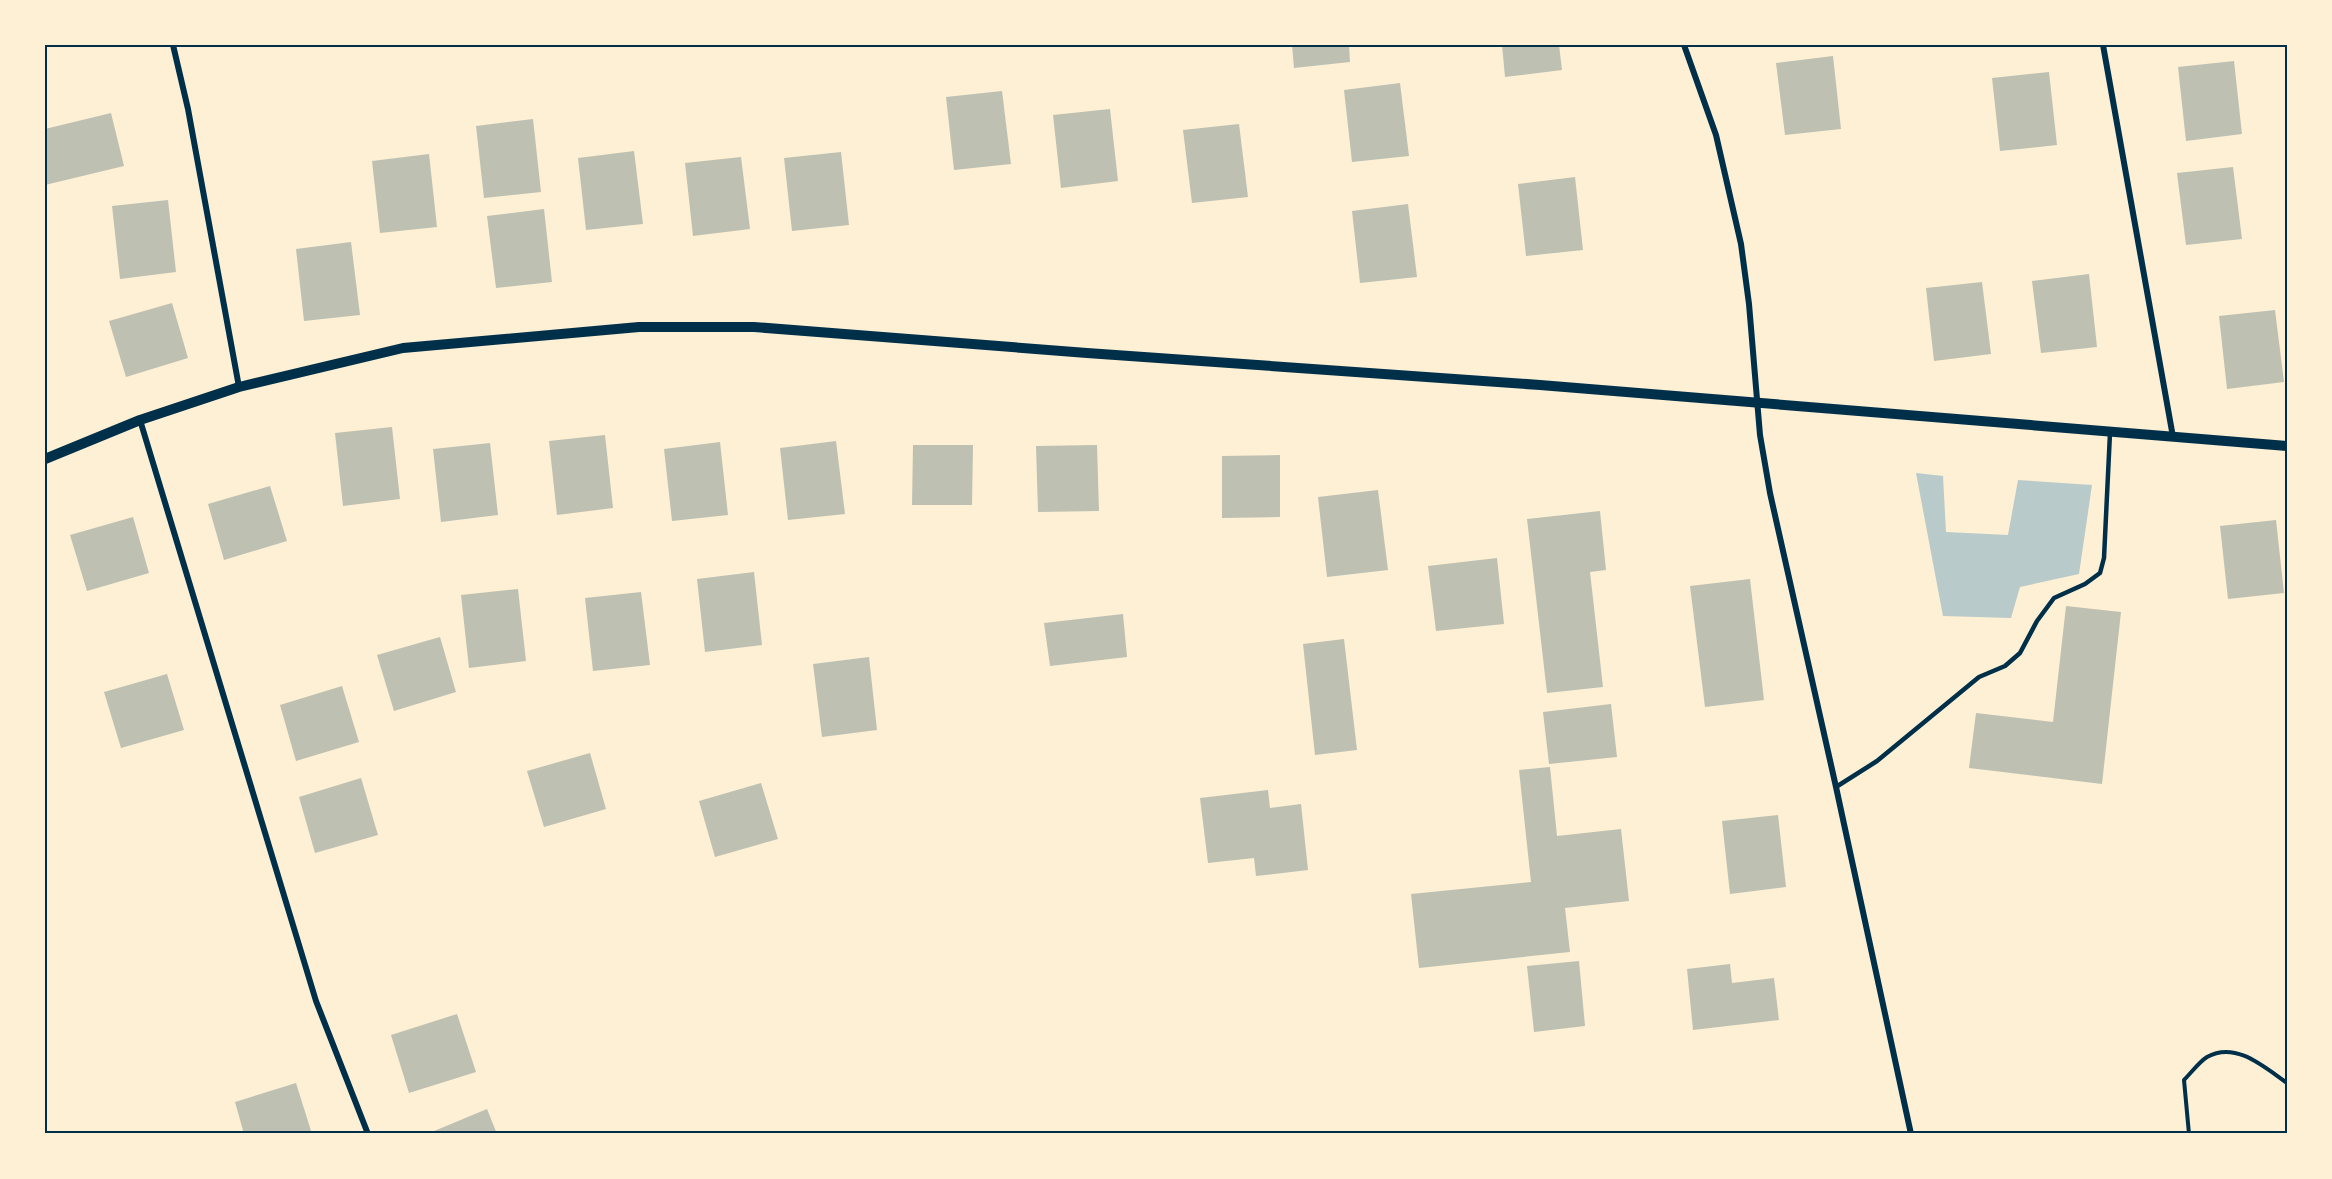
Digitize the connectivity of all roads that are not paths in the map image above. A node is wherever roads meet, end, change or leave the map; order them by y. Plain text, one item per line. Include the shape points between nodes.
1 (173, 45) edge
2 (1684, 45) edge
3 (2103, 45) edge
4 (239, 387) junction
5 (1758, 404) junction
6 (140, 420) junction
7 (2110, 433) junction
8 (2173, 438) junction
9 (2287, 446) edge
10 (45, 459) edge
11 (1836, 787) junction
12 (368, 1134) edge
13 (1911, 1134) edge

1 - 4 street
2 - 5 street via 1716,135 1741,244
3 - 8 street
4 - 5 street via 403,348 639,327 754,327
4 - 6 street
5 - 7 street
5 - 11 street via 1770,493
6 - 10 street
6 - 12 street via 316,1001
7 - 8 street
7 - 11 lane via 2100,573 2054,598 2020,653 2005,666 1979,677 1877,761
8 - 9 street
11 - 13 street

